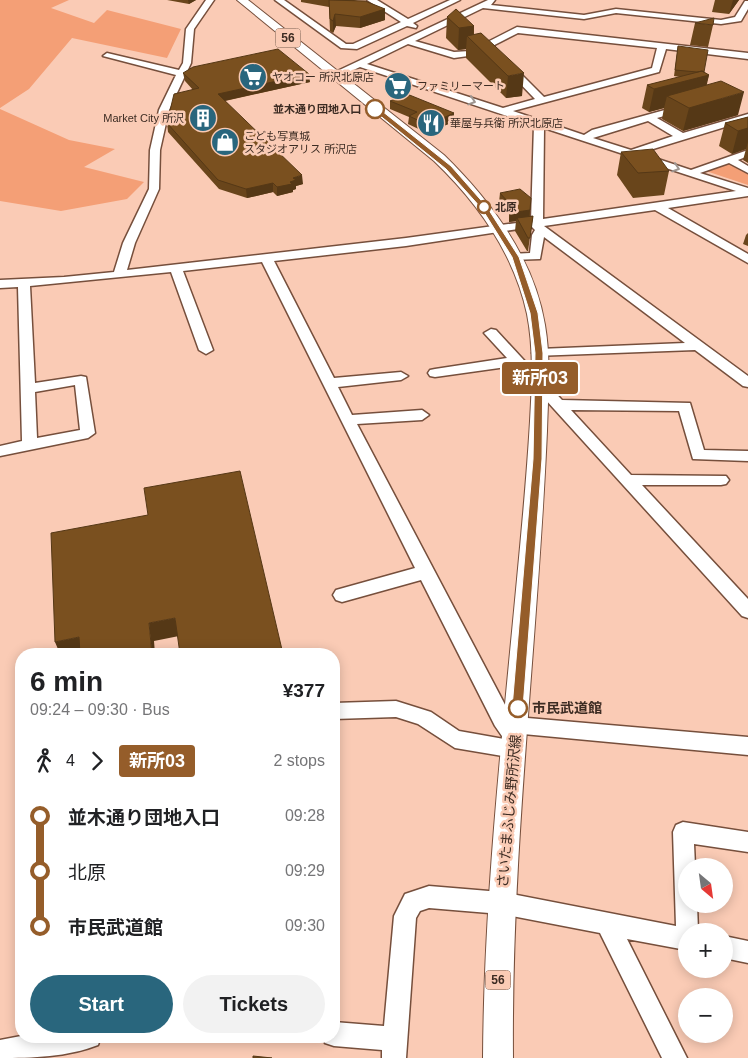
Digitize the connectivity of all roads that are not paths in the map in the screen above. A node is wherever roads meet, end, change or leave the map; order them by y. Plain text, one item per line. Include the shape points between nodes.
1 (210, 0) edge
2 (242, 0) edge
3 (279, 0) edge
4 (371, 0) edge
5 (456, 0) edge
6 (494, 0) edge
7 (536, 2) dead end
8 (748, 3) edge
9 (482, 6) junction
10 (529, 11) junction
11 (406, 24) junction
12 (427, 32) junction
13 (407, 41) junction
14 (662, 47) junction
15 (482, 48) junction
16 (494, 53) edge
17 (107, 56) dead end
18 (748, 56) edge
19 (504, 61) edge
20 (359, 64) junction
21 (182, 74) junction
22 (334, 76) junction
23 (541, 100) junction
24 (691, 105) edge
25 (503, 111) junction
26 (748, 117) edge
27 (648, 118) junction
28 (539, 123) junction
29 (682, 137) junction
30 (585, 138) junction
31 (748, 153) edge
32 (632, 154) junction
33 (731, 160) junction
34 (748, 170) edge
35 (693, 174) junction
36 (748, 192) edge
37 (658, 207) junction
38 (539, 227) junction
39 (499, 230) junction
40 (266, 257) junction
41 (515, 257) junction
42 (748, 259) edge
43 (175, 267) junction
44 (120, 273) junction
45 (0, 284) edge
46 (24, 284) junction
47 (491, 333) dead end
48 (698, 346) junction
49 (206, 350) dead end
50 (539, 353) junction
51 (517, 361) junction
52 (435, 374) dead end
53 (401, 376) dead end
54 (540, 381) junction
55 (748, 382) edge
56 (330, 383) junction
57 (28, 389) junction
58 (558, 405) junction
59 (422, 415) dead end
60 (349, 420) junction
61 (30, 445) junction
62 (0, 451) edge
63 (748, 456) edge
64 (628, 480) junction
65 (721, 480) dead end
66 (426, 572) junction
67 (342, 595) dead end
68 (748, 611) edge
69 (340, 711) edge
70 (515, 737) junction
71 (748, 746) edge
72 (748, 842) edge
73 (501, 903) junction
74 (606, 922) junction
75 (687, 923) edge
76 (678, 937) edge
77 (733, 949) edge
78 (748, 952) edge
79 (340, 1035) edge
80 (50, 1043) edge
81 (394, 1048) edge
82 (0, 1052) edge
83 (498, 1058) edge
84 (675, 1058) edge

1 - 21 street via 190,29 187,63
2 - 22 main road, さいたまふじみ野所沢線 / 56
3 - 11 street via 344,46 354,47
4 - 11 street
5 - 11 street
6 - 9 street
7 - 10 street
8 - 10 street via 738,19 721,22 616,11 584,17
9 - 10 street
9 - 12 street
11 - 12 street
12 - 13 street
13 - 15 street via 454,55
13 - 20 street
14 - 15 street via 517,30
14 - 18 street
14 - 23 street via 656,70
15 - 16 street
17 - 21 street
19 - 23 street
20 - 22 street
20 -> 25 street
21 - 44 street via 164,110 155,150 154,189 129,242
22 - 39 main road, さいたまふじみ野所沢線 / 56 via 449,168
23 - 25 street
24 - 27 street
25 - 28 street
26 - 29 street
27 - 29 street
27 - 30 street
28 - 30 street
28 - 38 street
29 - 32 street
30 - 32 street
31 - 33 street
32 -> 35 street
33 - 34 street
33 - 35 street
35 - 36 street
36 - 37 street
37 - 38 street
37 - 42 street
38 - 39 street
38 - 41 street via 536,256
38 - 48 street
39 - 40 street
39 - 41 main road, さいたまふじみ野所沢線 / 56
40 - 43 street
40 - 56 street
41 - 50 main road, さいたまふじみ野所沢線 / 56 via 534,313
43 - 44 street
43 - 49 street
44 - 46 street
45 - 46 street
46 - 57 street
47 - 51 street
48 - 50 street
48 - 55 street
50 - 54 main road, さいたまふじみ野所沢線 / 56
51 - 52 street
51 - 54 street
53 - 56 street
54 - 58 street
54 - 70 main road, さいたまふじみ野所沢線 / 56
56 - 60 street
57 - 61 street
57 - 61 street via 81,380 88,433
58 - 63 street via 685,406 698,455
58 - 64 street
59 - 60 street
60 - 66 street
61 - 62 street
64 - 65 street
64 - 68 street
66 - 67 street
66 - 70 street via 502,720
69 - 70 street via 396,709 424,718 455,739
70 - 71 street
70 - 73 main road, さいたまふじみ野所沢線 / 56
72 - 75 street via 683,832
73 - 74 street
73 - 81 street via 429,898 413,902 405,916
73 - 83 main road, さいたまふじみ野所沢線 / 56
74 - 76 street
74 - 84 street
77 - 78 street
79 - 81 street
80 - 82 street

